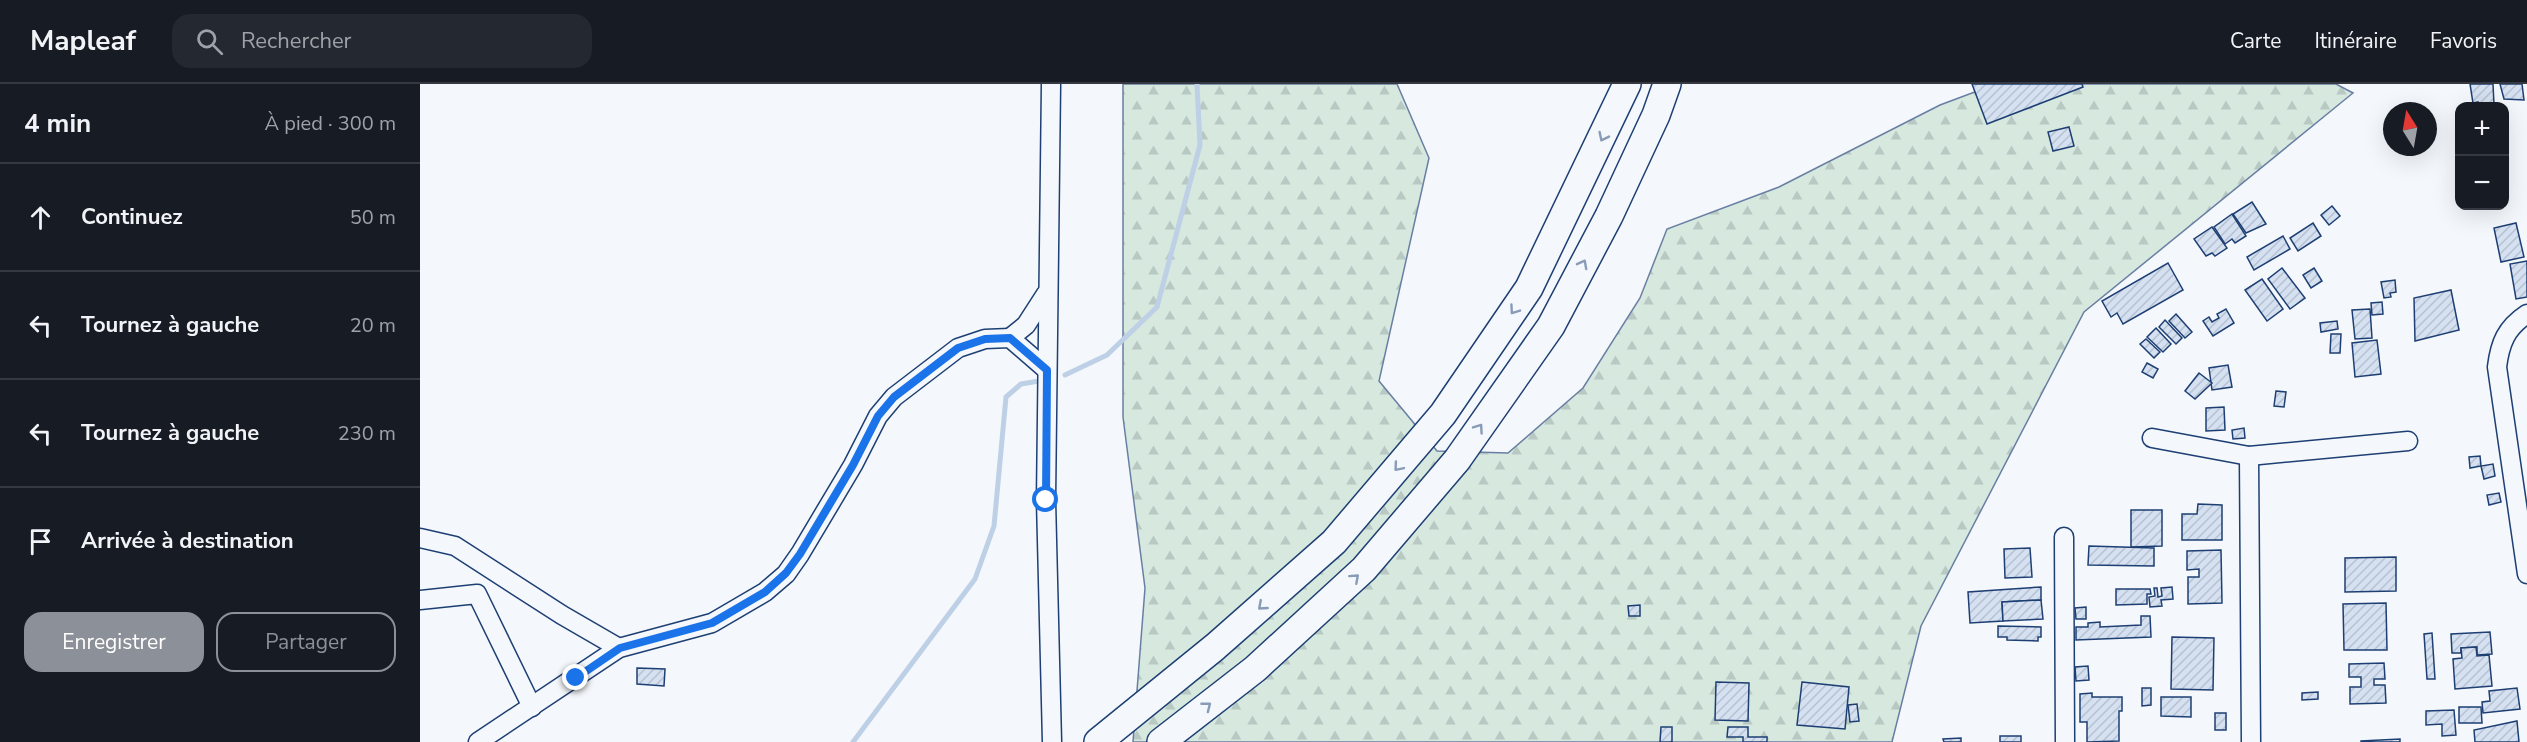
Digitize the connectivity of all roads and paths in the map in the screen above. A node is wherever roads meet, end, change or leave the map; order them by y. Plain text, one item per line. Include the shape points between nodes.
1 (1051, 84) edge
2 (1627, 84) edge
3 (1667, 84) edge
4 (1047, 292) junction
5 (2527, 314) edge
6 (1010, 338) junction
7 (1047, 370) junction
8 (2152, 438) dead end
9 (2408, 441) dead end
10 (2249, 456) junction
11 (2064, 537) dead end
12 (420, 538) edge
13 (2527, 574) edge
14 (420, 600) edge
15 (620, 648) junction
16 (531, 707) junction
17 (478, 742) edge
18 (1052, 742) edge
19 (1098, 742) edge
20 (1161, 742) edge
21 (2065, 742) edge
22 (2251, 742) edge

1 - 4 street
2 -> 19 highway via 1529,288 1443,414 1334,542 1215,647
20 -> 3 highway via 1255,669 1365,569 1456,460 1551,326 1609,216
4 - 6 street via 1026,326
4 - 7 street
5 - 13 street via 2505,334 2497,367
6 - 7 street
6 - 15 street via 985,339 958,348 894,397 878,416 800,554 765,592 712,623
7 - 18 street
8 - 10 street
9 - 10 street
10 - 22 street
11 - 21 street
12 - 15 street via 455,546
14 - 16 street via 477,594
15 - 16 street
16 - 17 street

